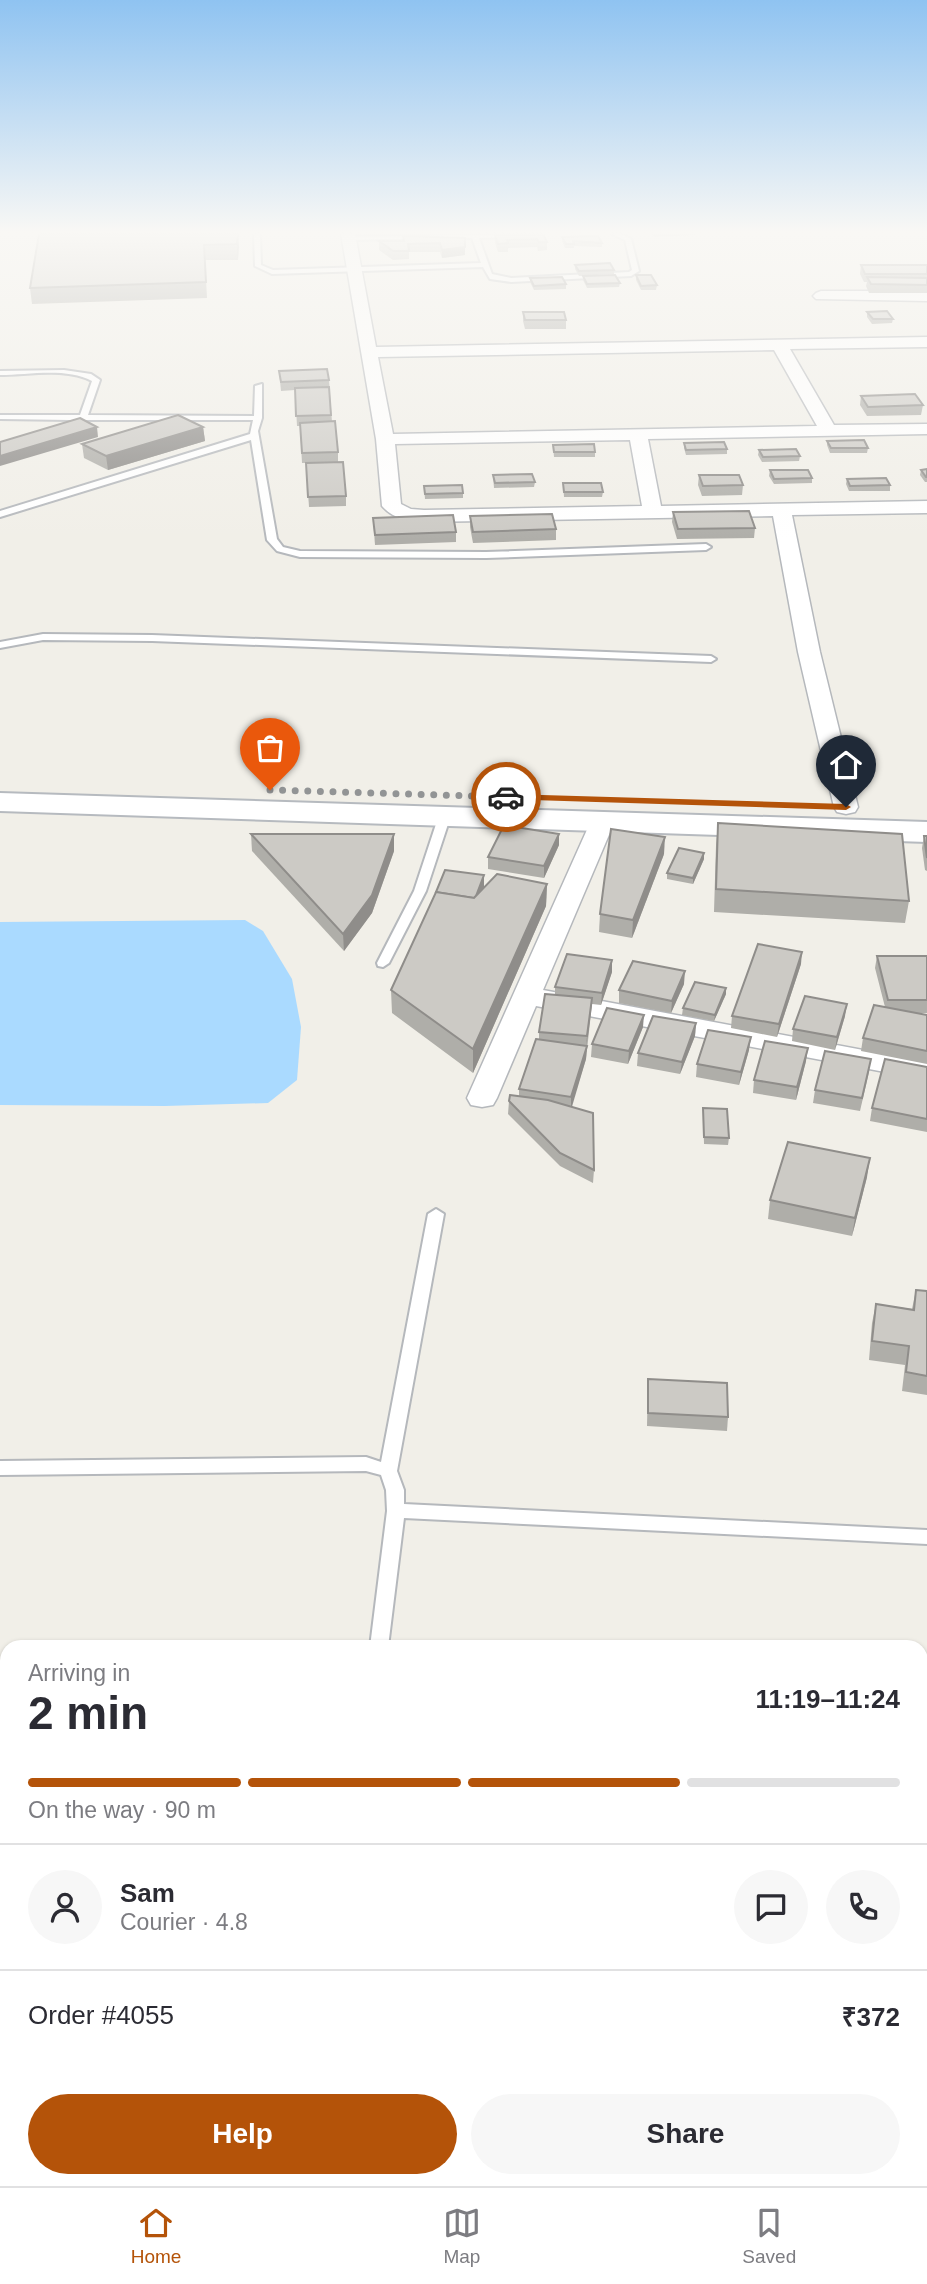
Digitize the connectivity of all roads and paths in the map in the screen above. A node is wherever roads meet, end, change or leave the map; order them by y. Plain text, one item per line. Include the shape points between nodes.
1 (366, 336) edge
2 (927, 342) edge
3 (779, 345) junction
4 (369, 352) junction
5 (0, 373) edge
6 (259, 386) dead end
7 (0, 417) edge
8 (83, 418) junction
9 (258, 418) junction
10 (47, 429) edge
11 (927, 429) edge
12 (828, 430) junction
13 (638, 434) junction
14 (254, 436) junction
15 (385, 439) junction
16 (927, 507) edge
17 (781, 509) junction
18 (652, 511) junction
19 (0, 514) edge
20 (706, 547) dead end
21 (0, 645) edge
22 (710, 659) dead end
23 (0, 783) edge
24 (0, 802) edge
25 (846, 807) junction
26 (927, 809) edge
27 (444, 818) junction
28 (602, 823) junction
29 (927, 832) edge
30 (383, 962) dead end
31 (525, 995) junction
32 (927, 1071) edge
33 (482, 1098) dead end
34 (436, 1214) dead end
35 (0, 1468) edge
36 (388, 1471) junction
37 (396, 1511) junction
38 (927, 1537) edge
39 (380, 1640) edge

1 - 4 street
2 - 3 street
3 - 4 street
3 - 12 street
4 - 15 street
5 - 8 lane via 91,377 96,380
6 - 9 lane
7 - 8 lane
8 - 9 lane
8 - 10 lane
9 - 14 lane
11 - 12 street
12 - 13 street
13 - 15 street
13 - 18 street
14 - 19 lane
14 - 20 lane via 272,540 280,549 300,554 486,555
15 - 18 street via 392,506 407,515
16 - 17 street
17 - 18 street
17 - 25 street
21 - 22 lane via 43,637 152,638
23 - 25 main road
24 - 27 main road
25 - 26 main road
27 - 28 main road
27 - 30 lane via 420,891
28 - 29 main road
28 - 31 street
31 - 32 street
31 - 33 street
34 - 36 lane
35 - 36 lane via 366,1464
36 - 37 lane
37 - 38 lane
37 - 39 lane

